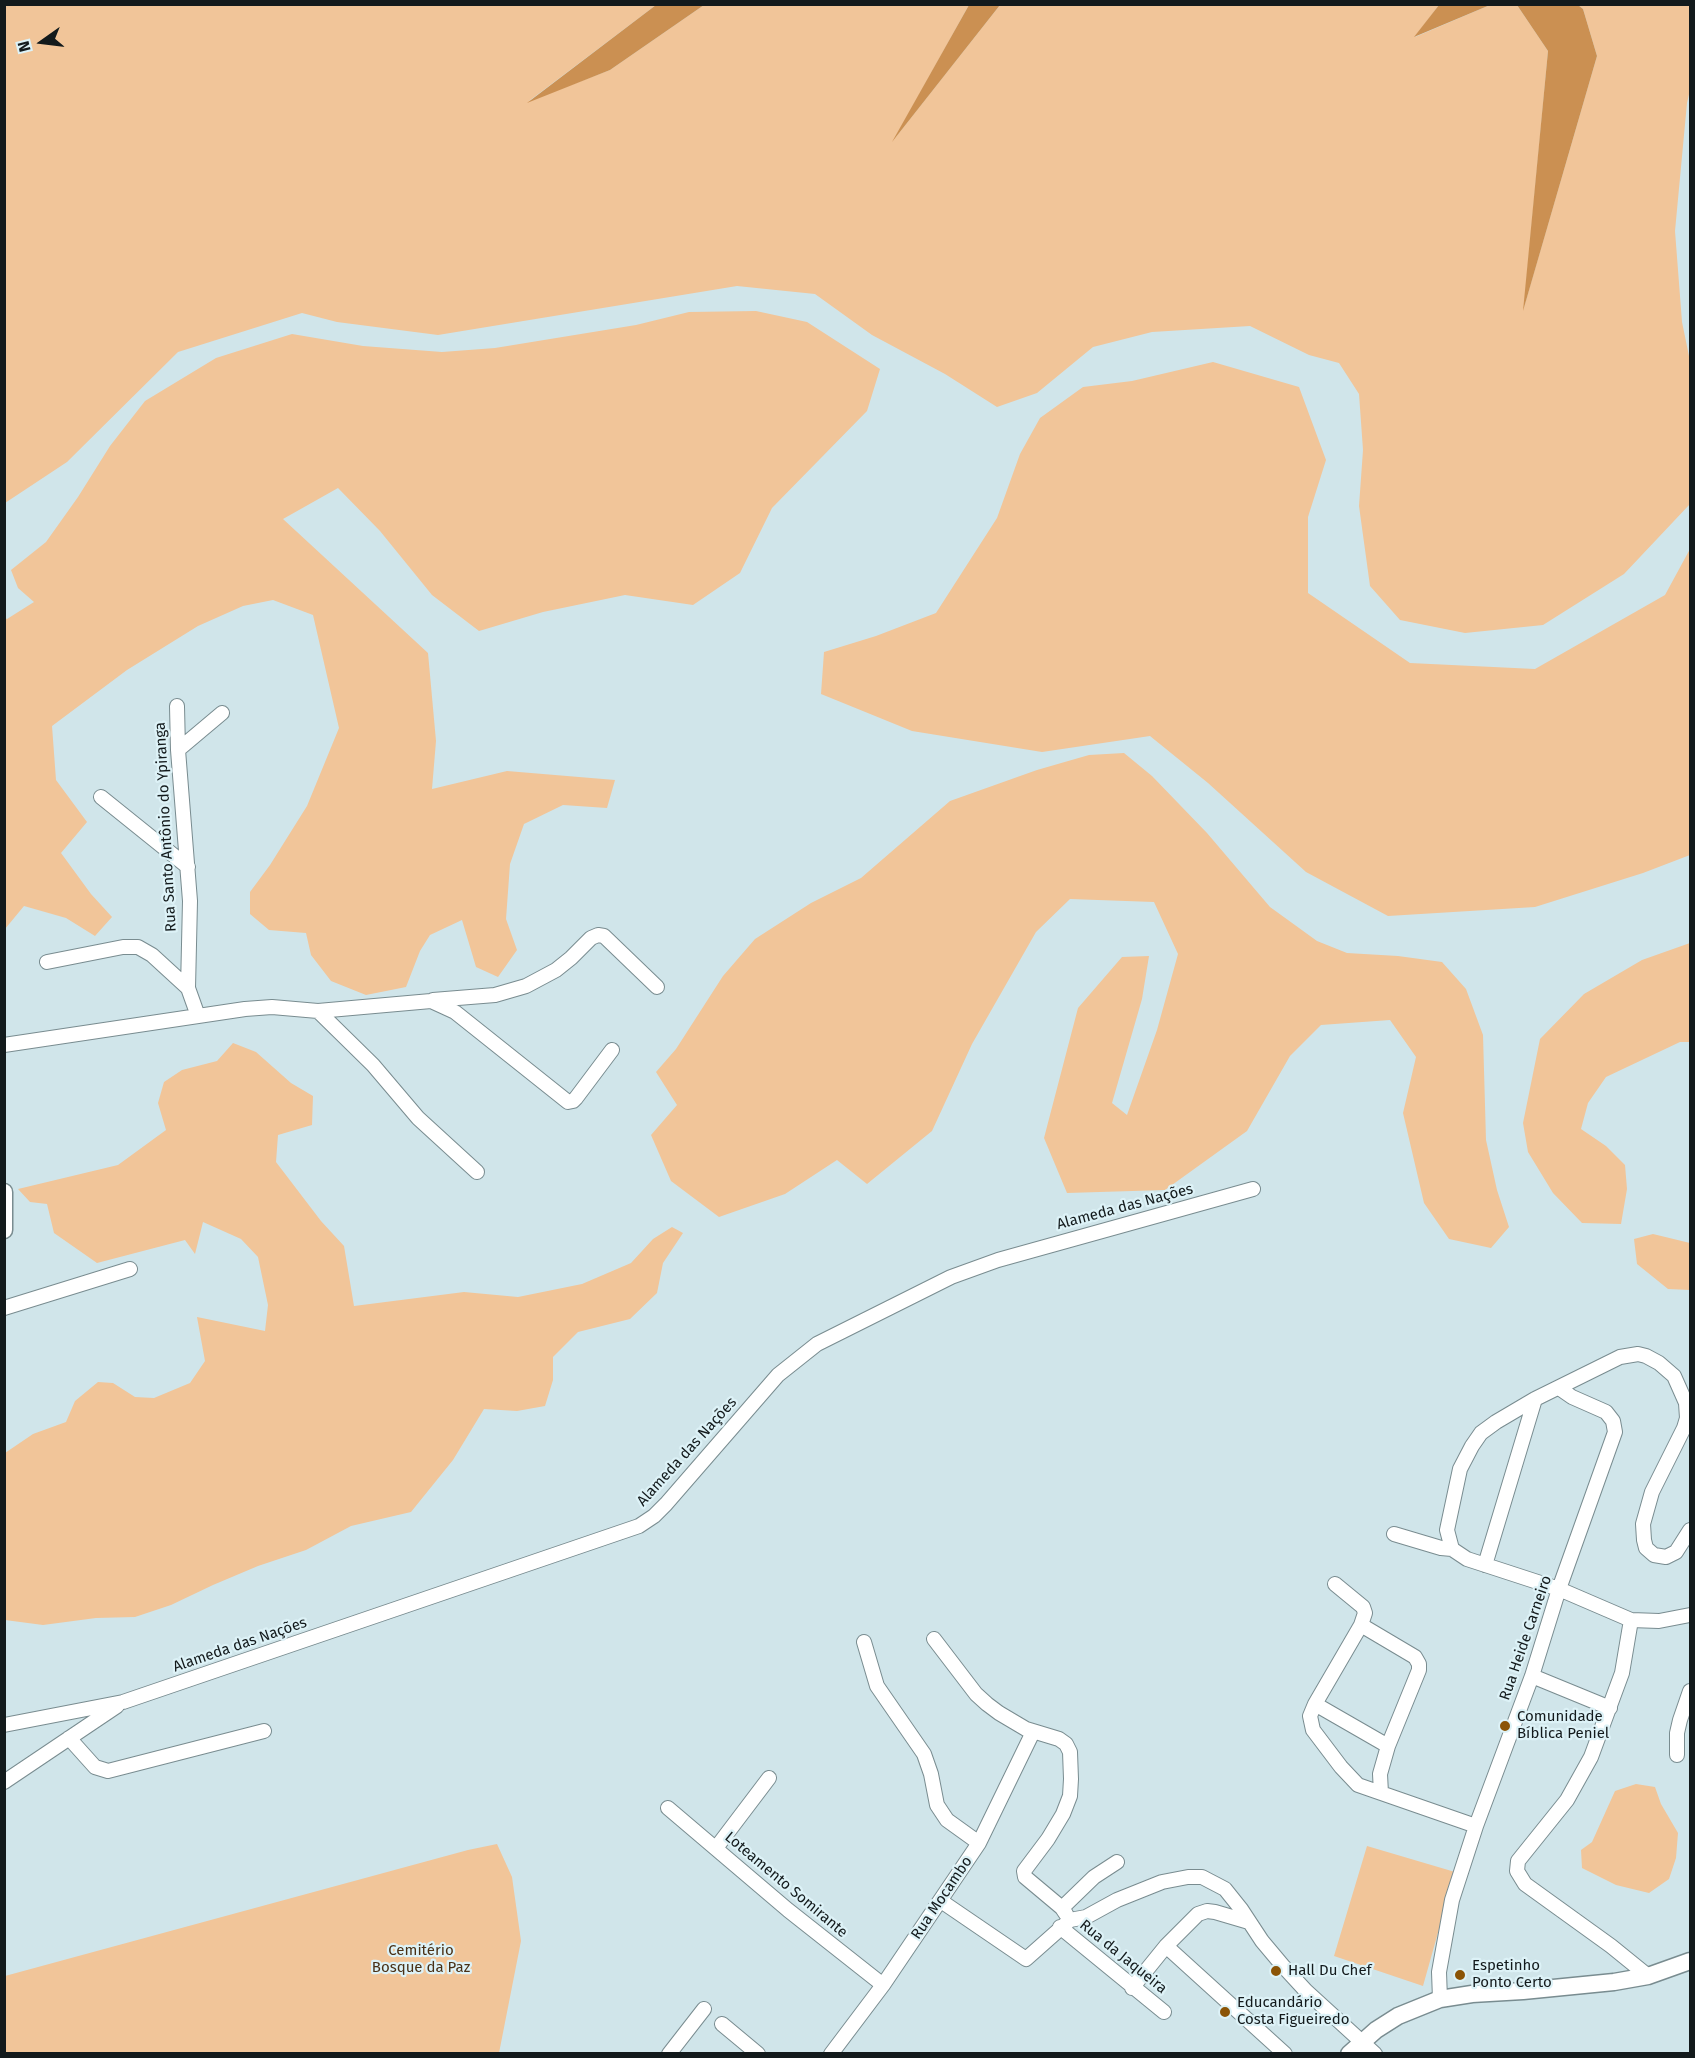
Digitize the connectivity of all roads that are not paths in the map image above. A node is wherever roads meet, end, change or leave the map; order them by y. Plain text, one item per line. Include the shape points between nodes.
1 (177, 706) dead end
2 (222, 713) dead end
3 (178, 750) junction
4 (101, 797) dead end
5 (188, 867) junction
6 (46, 962) dead end
7 (657, 987) dead end
8 (188, 988) junction
9 (431, 1001) junction
10 (318, 1011) junction
11 (198, 1016) junction
12 (4, 1045) edge
13 (612, 1050) dead end
14 (477, 1173) dead end
15 (1253, 1189) dead end
16 (4, 1192) edge
17 (4, 1230) edge
18 (130, 1269) dead end
19 (4, 1308) edge
20 (1559, 1388) junction
21 (1535, 1400) junction
22 (1690, 1530) edge
23 (1394, 1534) dead end
24 (1452, 1550) junction
25 (1485, 1565) junction
26 (1335, 1584) dead end
27 (1559, 1589) junction
28 (1690, 1615) edge
29 (1631, 1620) junction
30 (1361, 1625) junction
31 (933, 1639) dead end
32 (864, 1642) dead end
33 (1532, 1676) junction
34 (1690, 1691) edge
35 (123, 1702) junction
36 (1315, 1704) junction
37 (1610, 1708) junction
38 (4, 1725) edge
39 (264, 1731) dead end
40 (1033, 1732) junction
41 (69, 1738) junction
42 (1388, 1746) junction
43 (1677, 1755) dead end
44 (769, 1778) dead end
45 (4, 1782) edge
46 (1381, 1793) junction
47 (668, 1808) dead end
48 (1476, 1826) junction
49 (979, 1843) junction
50 (716, 1848) junction
51 (1117, 1862) dead end
52 (941, 1901) junction
53 (1064, 1919) junction
54 (1249, 1922) junction
55 (1166, 1946) junction
56 (1690, 1961) edge
57 (1648, 1976) junction
58 (883, 1985) junction
59 (1132, 1988) junction
60 (1440, 1999) junction
61 (704, 2009) dead end
62 (1164, 2012) dead end
63 (722, 2024) dead end
64 (1362, 2041) junction
65 (669, 2054) edge
66 (758, 2054) edge
67 (831, 2054) edge
68 (1285, 2054) edge
69 (1349, 2054) edge
70 (1375, 2054) edge

1 - 3 street, Rua Santo Antônio do Ypiranga
2 - 3 street
3 - 5 street, Rua Santo Antônio do Ypiranga
4 - 5 street
5 - 8 street, Rua Santo Antônio do Ypiranga
6 - 8 street via 138,947
7 - 9 street via 604,936 598,935 556,970 526,986 495,995
8 - 11 street, Rua Santo Antônio do Ypiranga
9 - 10 street
9 - 13 street via 455,1012 568,1102 576,1098
10 - 11 street via 272,1007
10 - 14 street via 373,1065 418,1118
11 - 12 street
15 - 35 street, Alameda das Nações via 998,1260 951,1277 817,1344 778,1375 666,1504 639,1526
16 - 17 main road
18 - 19 street
20 - 21 street
20 - 22 street via 1627,1355 1646,1356 1674,1376 1686,1403 1687,1418 1652,1492 1643,1524 1646,1548 1654,1555 1666,1557 1676,1552
20 - 27 street, Rua Heide Carneiro via 1606,1412 1615,1432
21 - 24 street via 1496,1422 1472,1446 1460,1469 1447,1530
21 - 25 street
23 - 24 street
24 - 25 street
25 - 27 street
26 - 30 street via 1363,1607
27 - 29 street
27 - 33 street, Rua Heide Carneiro
28 - 29 street via 1659,1622
29 - 37 street via 1622,1672
30 - 36 street
30 - 42 street via 1415,1657 1419,1664
31 - 40 street via 976,1694 999,1713
32 - 49 street via 877,1686 924,1754 937,1805 947,1821
33 - 37 street
33 - 48 street, Rua Heide Carneiro
34 - 43 street via 1678,1726
35 - 38 street, Alameda das Nações
35 - 41 street, Alameda das Nações
36 - 42 street
36 - 46 street via 1310,1716 1313,1730 1358,1785
37 - 57 street via 1581,1777 1518,1861 1517,1871 1525,1884
39 - 41 street via 108,1771 95,1767
40 - 49 street, Rua Mocambo
40 - 53 street, Rua da Jaqueira via 1053,1736 1066,1744 1070,1752 1070,1796 1063,1814 1024,1874
41 - 45 street, Alameda das Nações
42 - 46 street via 1380,1774
44 - 50 street
46 - 48 street
47 - 50 street, Loteamento Somirante
48 - 60 street, Rua Heide Carneiro via 1452,1900 1441,1961
49 - 52 street, Rua Mocambo
50 - 58 street, Loteamento Somirante
51 - 53 street via 1094,1877
52 - 53 street via 1024,1959
52 - 58 street, Rua Mocambo
53 - 54 street via 1086,1917 1117,1900 1188,1876 1202,1877 1225,1889
53 - 59 street, Rua da Jaqueira
54 - 55 street via 1207,1911 1198,1914
54 - 64 street via 1306,1991
55 - 59 street
55 - 68 street
56 - 57 main road
57 - 60 main road
58 - 67 street, Rua Mocambo
59 - 62 street, Rua da Jaqueira
60 - 64 main road via 1398,2016
61 - 65 street
63 - 66 street
64 - 69 main road
64 - 70 street

